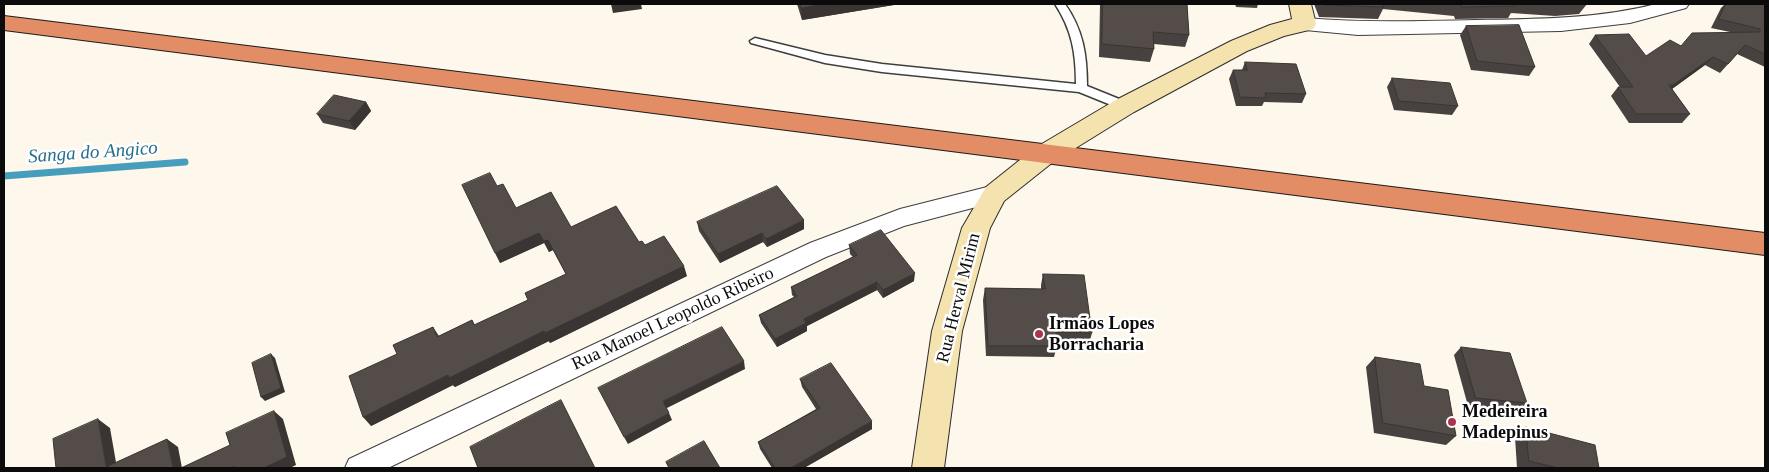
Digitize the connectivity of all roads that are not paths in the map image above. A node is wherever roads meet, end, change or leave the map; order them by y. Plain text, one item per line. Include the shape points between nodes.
1 (1060, 4) edge
2 (1679, 4) edge
3 (1302, 14) edge
4 (4, 23) edge
5 (755, 41) dead end
6 (1081, 88) junction
7 (1125, 106) junction
8 (1044, 155) junction
9 (995, 194) junction
10 (1765, 244) edge
11 (923, 465) edge
12 (359, 468) edge

1 - 6 lane via 1070,18 1082,51
2 - 3 street via 1630,17 1561,25 1358,29
3 - 7 street, Rua Herval Mirim via 1278,30 1239,46
4 - 8 highway
5 - 6 lane via 824,59 882,68
6 - 7 lane
7 - 8 street, Rua Herval Mirim
8 - 9 street, Rua Herval Mirim
8 - 10 highway
9 - 11 street, Rua Herval Mirim via 976,228 947,330
9 - 12 street, Rua Manoel Leopoldo Ribeiro via 900,218 818,250

